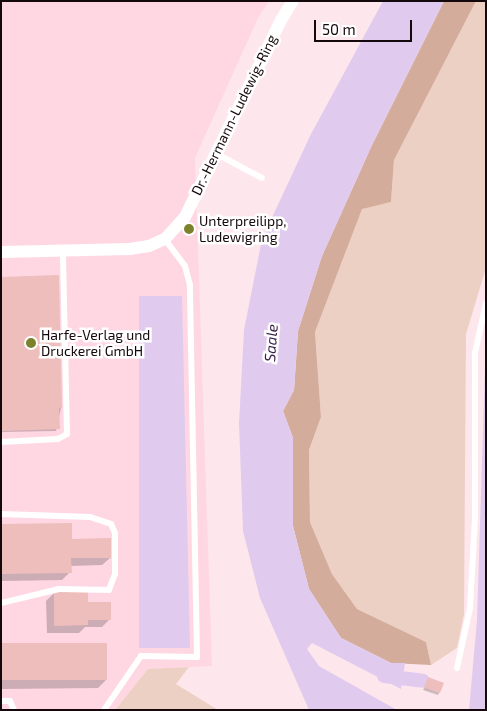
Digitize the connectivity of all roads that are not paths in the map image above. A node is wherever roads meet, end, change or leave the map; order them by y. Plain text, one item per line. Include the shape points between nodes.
1 (293, 1) edge
2 (215, 153) junction
3 (262, 178) dead end
4 (166, 239) junction
5 (63, 251) junction
6 (1, 252) edge
7 (486, 303) edge
8 (1, 442) edge
9 (1, 514) edge
10 (1, 603) edge
11 (457, 668) dead end
12 (1, 701) edge
13 (14, 710) edge
14 (104, 710) edge

1 - 2 street, Dr.-Hermann-Ludewig-Ring
2 - 3 lane
2 - 4 street, Dr.-Hermann-Ludewig-Ring via 185,217
4 - 5 street via 130,249
4 - 14 lane via 185,266 190,285 197,657 141,656
5 - 6 street
5 - 8 lane via 67,434 58,439
7 - 11 lane via 475,353 475,518 470,608
9 - 10 lane via 90,517 111,524 116,533 115,574 109,590 59,589
12 - 13 lane via 10,701

